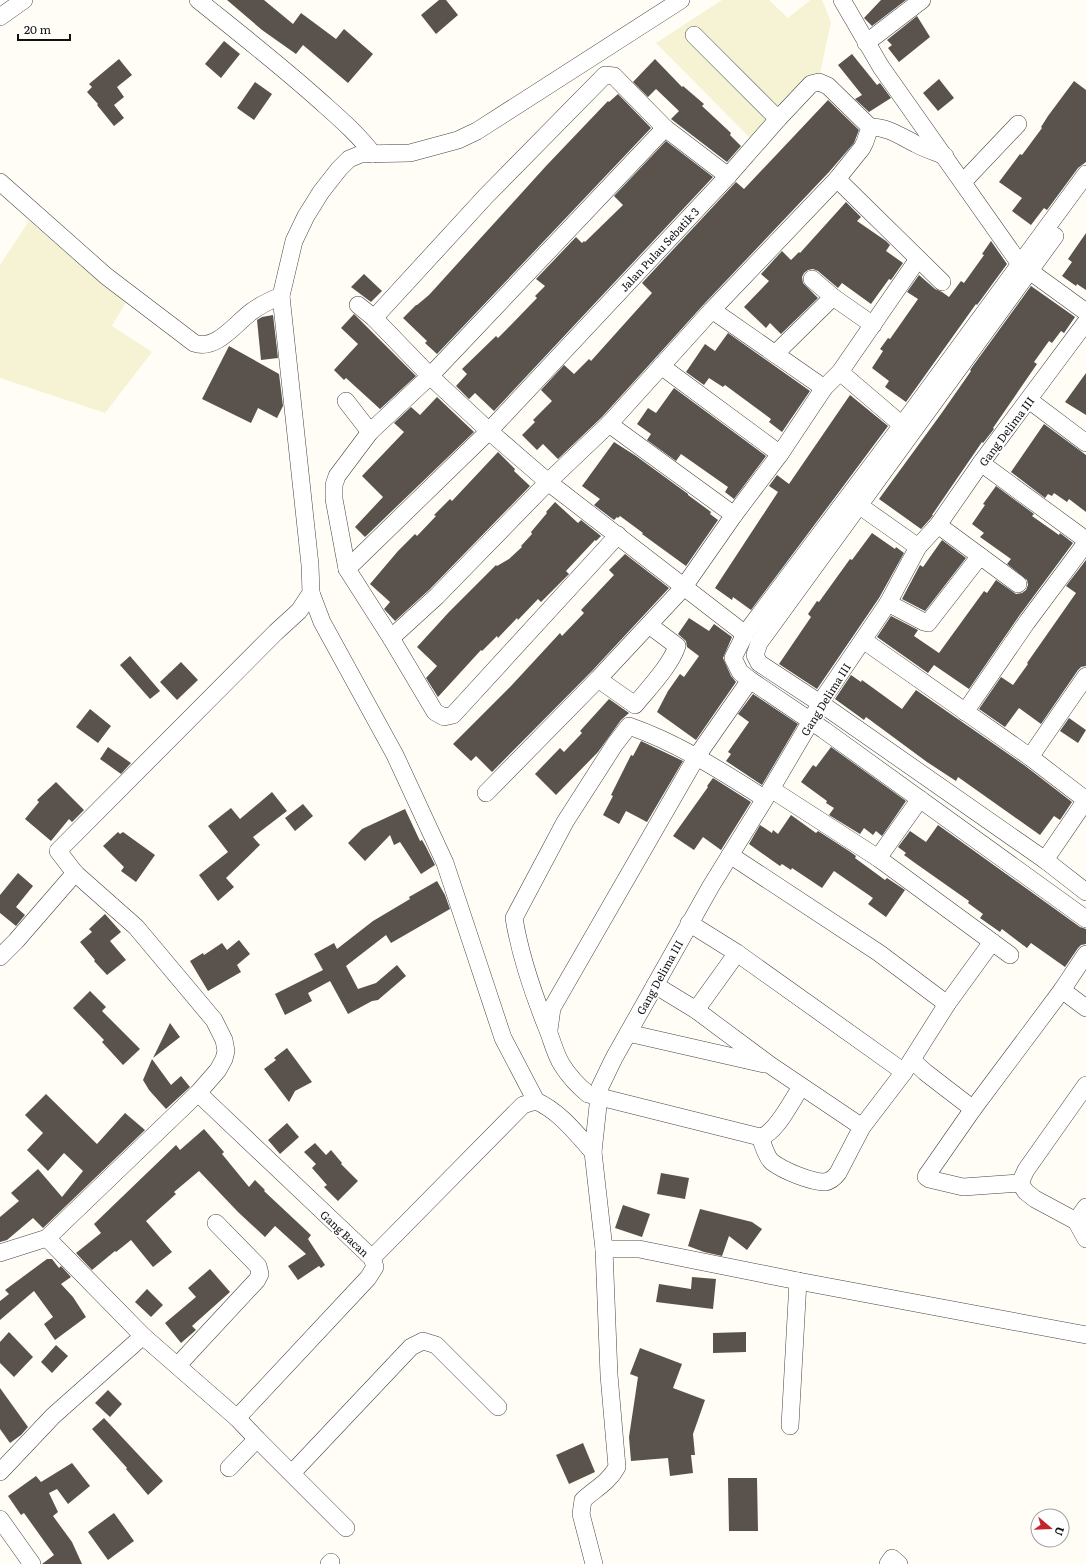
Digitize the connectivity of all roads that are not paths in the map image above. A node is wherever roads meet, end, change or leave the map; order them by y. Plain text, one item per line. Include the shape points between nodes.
1 (24, 0) edge
2 (198, 0) edge
3 (681, 0) edge
4 (842, 0) edge
5 (922, 0) edge
6 (0, 17) edge
7 (694, 35) dead end
8 (866, 43) junction
9 (778, 119) junction
10 (1018, 124) dead end
11 (870, 127) junction
12 (665, 128) junction
13 (372, 154) junction
14 (945, 156) junction
15 (1086, 174) edge
16 (728, 176) junction
17 (837, 179) junction
18 (0, 182) edge
19 (963, 182) junction
20 (1086, 191) edge
21 (918, 259) junction
22 (1025, 268) junction
23 (812, 279) dead end
24 (942, 282) dead end
25 (282, 296) junction
26 (833, 297) junction
27 (358, 304) dead end
28 (712, 310) junction
29 (1086, 312) edge
30 (374, 318) junction
31 (1086, 322) edge
32 (873, 325) junction
33 (775, 354) junction
34 (661, 366) junction
35 (840, 372) junction
36 (430, 376) junction
37 (824, 388) junction
38 (1029, 400) junction
39 (346, 401) dead end
40 (609, 424) junction
41 (902, 425) junction
42 (489, 431) junction
43 (370, 432) junction
44 (1086, 443) edge
45 (780, 454) junction
46 (981, 463) junction
47 (548, 482) junction
48 (860, 506) junction
49 (734, 515) junction
50 (938, 526) junction
51 (618, 535) junction
52 (1086, 542) edge
53 (918, 547) junction
54 (980, 556) junction
55 (346, 569) junction
56 (1018, 584) dead end
57 (684, 588) junction
58 (311, 593) junction
59 (888, 603) junction
60 (649, 625) junction
61 (745, 634) junction
62 (391, 638) junction
63 (863, 640) junction
64 (1086, 676) edge
65 (598, 679) junction
66 (750, 680) junction
67 (820, 703) junction
68 (965, 712) junction
69 (811, 721) junction
70 (697, 756) junction
71 (1030, 757) junction
72 (486, 793) dead end
73 (767, 794) junction
74 (920, 800) junction
75 (1086, 800) edge
76 (730, 855) junction
77 (878, 858) junction
78 (1045, 860) junction
79 (75, 873) junction
80 (1086, 892) edge
81 (1086, 919) edge
82 (689, 922) junction
83 (992, 942) junction
84 (737, 953) junction
85 (1086, 954) edge
86 (1010, 955) dead end
87 (0, 957) edge
88 (654, 985) junction
89 (1062, 990) junction
90 (947, 1004) junction
91 (1086, 1008) edge
92 (696, 1010) junction
93 (549, 1032) junction
94 (628, 1033) junction
95 (770, 1065) junction
96 (908, 1066) junction
97 (1086, 1085) edge
98 (801, 1087) junction
99 (198, 1093) junction
100 (598, 1097) junction
101 (536, 1101) junction
102 (973, 1109) junction
103 (862, 1127) junction
104 (760, 1137) junction
105 (593, 1152) junction
106 (1020, 1182) junction
107 (1086, 1207) edge
108 (1076, 1221) junction
109 (216, 1223) dead end
110 (47, 1238) junction
111 (1086, 1239) edge
112 (604, 1249) junction
113 (0, 1253) edge
114 (372, 1258) junction
115 (798, 1281) junction
116 (1086, 1335) edge
117 (144, 1336) junction
118 (178, 1365) junction
119 (498, 1407) dead end
120 (237, 1418) junction
121 (790, 1426) dead end
122 (257, 1439) junction
123 (229, 1468) dead end
124 (0, 1472) edge
125 (292, 1473) junction
126 (0, 1519) edge
127 (346, 1528) dead end
128 (32, 1564) edge
129 (594, 1564) edge
130 (888, 1564) edge
131 (899, 1564) edge

1 - 6 street
2 - 13 street via 299,82 361,138
3 - 13 street via 477,131 458,140 410,153
4 - 8 street
5 - 8 street
7 - 9 street
8 - 14 street
9 - 11 street, Jalan Pulau Sebatik 3 via 812,84 822,82
9 - 16 street, Jalan Pulau Sebatik 3
10 - 19 street
11 - 14 street via 893,131
11 - 17 street via 862,148
12 - 16 street
12 - 30 street via 614,76 602,77 486,196
12 - 36 street
13 - 25 street via 361,154 349,159 321,192 294,241
14 - 19 street
15 - 22 street
16 - 42 street, Jalan Pulau Sebatik 3
17 - 21 street
17 - 28 street
18 - 25 street via 106,276 194,343 208,344 220,338 251,312
19 - 22 street
20 - 22 street
21 - 24 street
21 - 32 street
22 - 29 street
22 - 41 street
22 - 48 street
23 - 26 street
25 - 58 street
26 - 32 street
26 - 33 street
27 - 30 street
28 - 33 street
28 - 34 street
30 - 36 street
31 - 38 street, Gang Delima III
32 - 35 street
33 - 37 street
34 - 40 street
34 - 45 street
35 - 37 street
35 - 41 street
36 - 42 street
36 - 43 street
37 - 45 street
38 - 44 street
38 - 46 street, Gang Delima III
39 - 43 street
40 - 47 street
40 - 49 street
41 - 61 street
42 - 47 street
42 - 55 street, Jalan Pulau Sebatik 3
43 - 55 street via 344,465 334,485
45 - 49 street
46 - 50 street, Gang Delima III
46 - 52 street
47 - 51 street
47 - 62 street via 438,596
48 - 53 street
48 - 67 street via 759,643 755,655 759,663
49 - 57 street
50 - 53 street, Gang Delima III
50 - 54 street
51 - 57 street
51 - 62 street via 453,715 444,717 435,712
52 - 68 street
53 - 59 street, Gang Delima III
54 - 56 street
54 - 59 street via 928,623
55 - 62 street
57 - 60 street
57 - 61 street
58 - 79 street via 299,612 58,850
58 - 101 street via 322,622 395,755 445,863 503,1038
59 - 63 street, Gang Delima III
60 - 65 street
60 - 65 street via 677,646 675,653 636,705
61 - 66 street via 733,658 740,672
63 - 67 street, Gang Delima III
63 - 68 street
64 - 71 street
65 - 72 street
66 - 69 street
66 - 70 street
67 - 69 street, Gang Delima III
67 - 78 street
68 - 71 street
69 - 73 street, Gang Delima III
69 - 74 street
70 - 73 street
70 - 93 street via 552,1008
70 - 93 street via 655,734 629,726 614,744 565,822 525,894 514,918 534,994
71 - 75 street
73 - 76 street, Gang Delima III
73 - 77 street
74 - 77 street
74 - 81 street
75 - 78 street
76 - 82 street, Gang Delima III
76 - 90 street via 879,953
77 - 83 street
78 - 80 street
79 - 87 street
79 - 99 street via 136,927 214,1020 224,1040 226,1051 218,1070
82 - 84 street
82 - 88 street, Gang Delima III
83 - 86 street
83 - 90 street
84 - 92 street
84 - 96 street
85 - 89 street
88 - 92 street
88 - 94 street, Gang Delima III
89 - 91 street
89 - 102 street
90 - 96 street
92 - 95 street
93 - 100 street via 562,1064 578,1086 588,1094
94 - 95 street
94 - 100 street, Gang Delima III via 603,1081
95 - 98 street
96 - 102 street via 925,1072
96 - 103 street
97 - 106 street
98 - 103 street
98 - 104 street via 774,1128
99 - 110 street
99 - 114 street, Gang Bacan
100 - 104 street
100 - 105 street, Gang Delima III
101 - 105 street via 570,1126
101 - 114 street via 523,1105
102 - 106 street via 926,1177 963,1187
103 - 104 street via 838,1172 826,1182 799,1176 771,1162
105 - 112 street, Gang Delima III
106 - 108 street via 1026,1192 1035,1199
107 - 108 street
108 - 111 street
109 - 118 street via 258,1266 260,1274
110 - 113 street
110 - 117 street
112 - 115 street via 639,1249
112 - 129 street, Gang Delima III via 608,1375 617,1467 607,1481 582,1500 581,1514
114 - 120 street, Gang Bacan via 375,1267 373,1272
115 - 116 street
115 - 121 street
117 - 118 street
117 - 124 street via 54,1416
118 - 120 street
119 - 125 street via 436,1345 423,1341 411,1347
120 - 122 street
122 - 123 street
122 - 125 street
125 - 127 street
126 - 128 street
130 - 131 street via 892,1558

